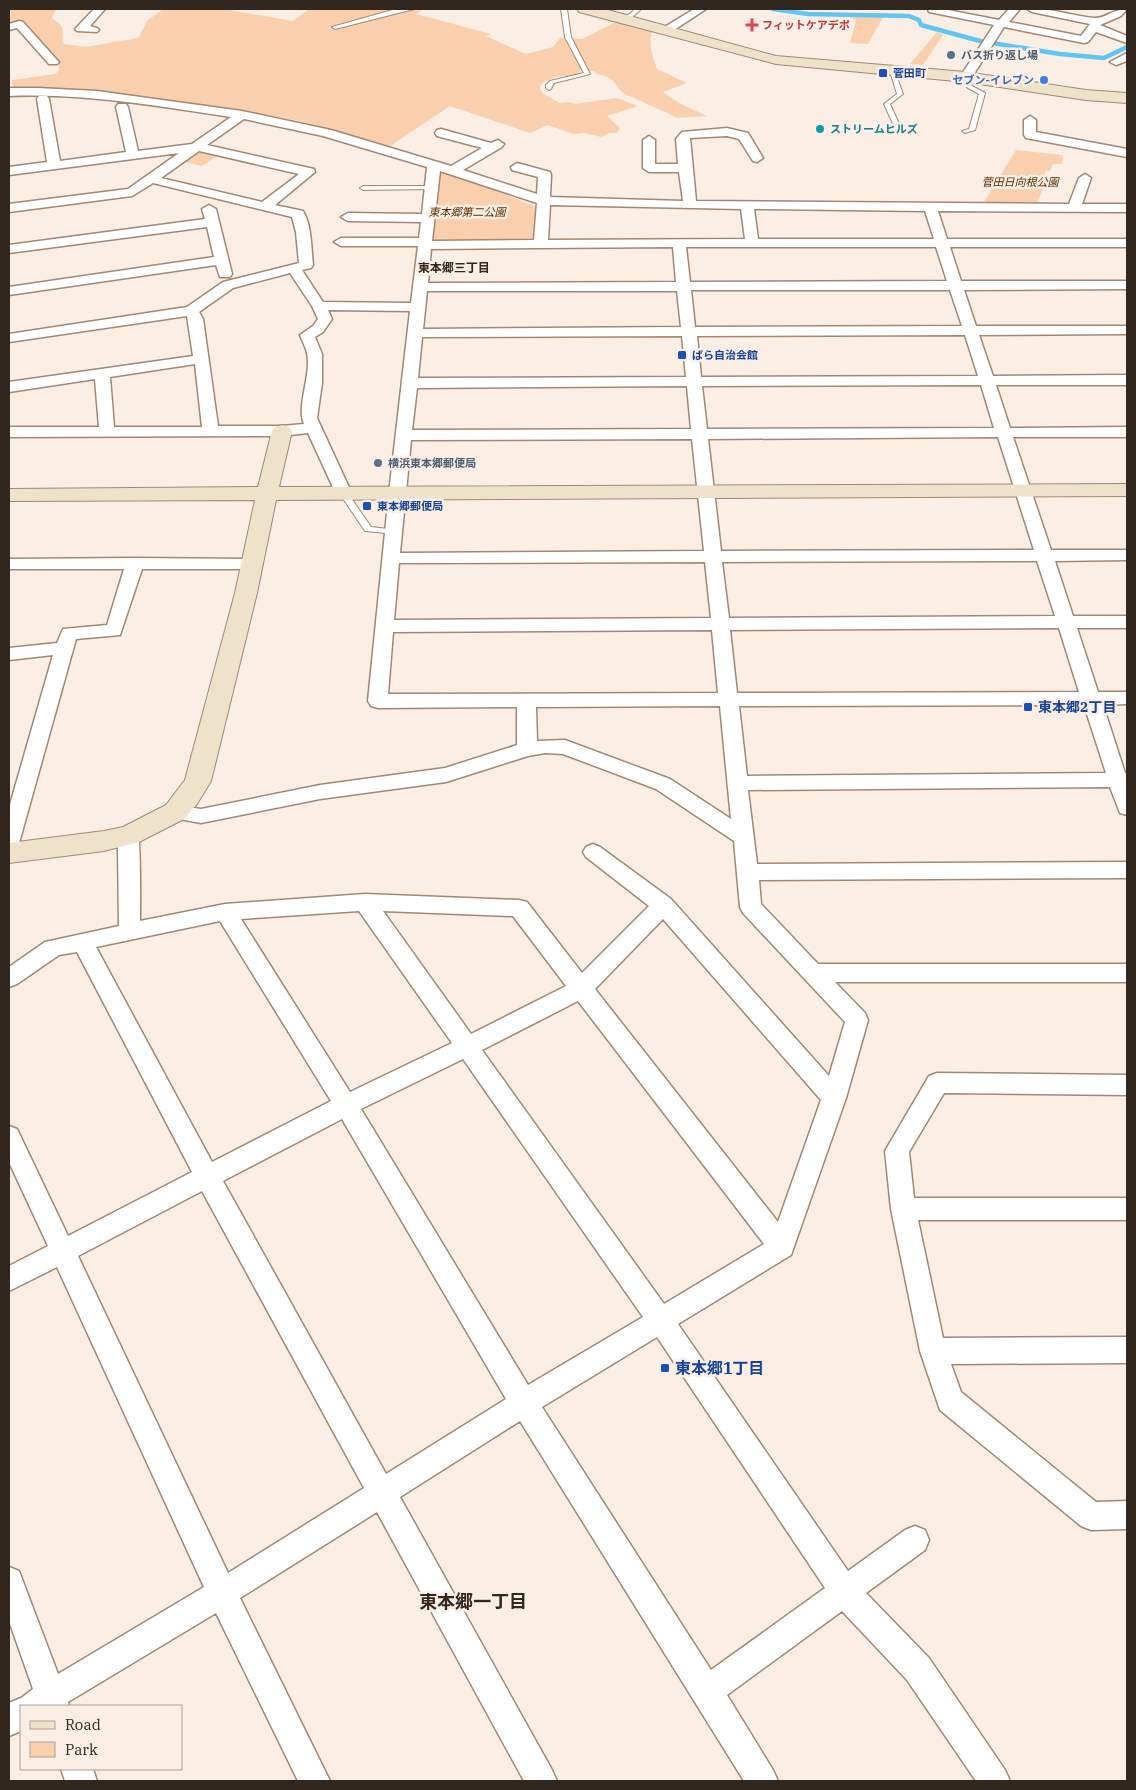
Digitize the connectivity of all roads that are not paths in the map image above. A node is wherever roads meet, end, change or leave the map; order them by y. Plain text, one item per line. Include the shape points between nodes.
1 (100, 9) edge
2 (411, 9) edge
3 (564, 9) edge
4 (584, 9) edge
5 (701, 9) edge
6 (934, 9) edge
7 (1015, 9) edge
8 (1032, 9) edge
9 (1123, 9) edge
10 (631, 13) edge
11 (1095, 24) junction
12 (1000, 25) junction
13 (9, 27) edge
14 (335, 27) dead end
15 (93, 30) dead end
16 (667, 30) junction
17 (1127, 40) edge
18 (1127, 56) edge
19 (53, 62) dead end
20 (1116, 62) dead end
21 (892, 72) junction
22 (966, 77) junction
23 (549, 88) dead end
24 (9, 92) edge
25 (1127, 98) edge
26 (43, 99) junction
27 (9, 101) edge
28 (122, 107) junction
29 (239, 118) junction
30 (1030, 120) dead end
31 (898, 128) dead end
32 (965, 130) dead end
33 (441, 132) dead end
34 (649, 140) dead end
35 (199, 147) junction
36 (750, 153) dead end
37 (1127, 153) edge
38 (133, 155) junction
39 (54, 165) junction
40 (434, 165) junction
41 (517, 167) dead end
42 (685, 168) junction
43 (9, 171) edge
44 (452, 171) junction
45 (1085, 178) dead end
46 (151, 179) junction
47 (363, 188) dead end
48 (431, 188) junction
49 (205, 192) junction
50 (544, 201) junction
51 (690, 205) junction
52 (265, 206) junction
53 (747, 206) junction
54 (930, 207) junction
55 (9, 208) edge
56 (1074, 208) junction
57 (1127, 208) edge
58 (348, 217) dead end
59 (428, 218) junction
60 (211, 222) junction
61 (341, 242) dead end
62 (679, 243) junction
63 (752, 243) junction
64 (942, 243) junction
65 (1127, 243) edge
66 (425, 244) junction
67 (541, 245) junction
68 (9, 249) edge
69 (222, 260) junction
70 (294, 268) junction
71 (228, 285) junction
72 (955, 285) junction
73 (1127, 285) edge
74 (684, 286) junction
75 (420, 287) junction
76 (9, 291) edge
77 (319, 306) junction
78 (418, 307) junction
79 (191, 311) junction
80 (1127, 330) edge
81 (970, 331) junction
82 (688, 332) junction
83 (415, 333) junction
84 (9, 338) edge
85 (201, 359) junction
86 (102, 373) junction
87 (1127, 380) edge
88 (694, 381) junction
89 (987, 381) junction
90 (409, 382) junction
91 (9, 387) edge
92 (312, 428) junction
93 (282, 431) junction
94 (9, 432) edge
95 (107, 432) junction
96 (211, 432) junction
97 (1004, 432) junction
98 (1127, 432) edge
99 (700, 433) junction
100 (404, 435) junction
101 (1022, 490) junction
102 (1127, 490) edge
103 (706, 492) junction
104 (267, 494) junction
105 (344, 494) junction
106 (397, 494) junction
107 (9, 495) edge
108 (394, 532) junction
109 (1044, 555) junction
110 (1127, 555) edge
111 (712, 557) junction
112 (392, 558) junction
113 (135, 563) junction
114 (9, 564) edge
115 (252, 564) junction
116 (1066, 622) junction
117 (1127, 622) edge
118 (720, 624) junction
119 (385, 626) junction
120 (64, 648) junction
121 (9, 654) edge
122 (1091, 698) junction
123 (1127, 698) edge
124 (728, 699) junction
125 (526, 700) junction
126 (527, 749) junction
127 (1123, 780) edge
128 (737, 783) junction
129 (1127, 808) edge
130 (175, 812) junction
131 (130, 835) junction
132 (743, 837) junction
133 (9, 843) edge
134 (593, 852) dead end
135 (9, 853) edge
136 (1127, 870) edge
137 (747, 872) junction
138 (365, 902) junction
139 (663, 905) junction
140 (225, 912) junction
141 (130, 933) junction
142 (83, 943) junction
143 (815, 973) junction
144 (1127, 973) edge
145 (9, 978) edge
146 (582, 988) junction
147 (468, 1046) junction
148 (1127, 1085) edge
149 (834, 1098) junction
150 (346, 1105) junction
151 (9, 1136) edge
152 (208, 1178) junction
153 (903, 1208) junction
154 (1127, 1209) edge
155 (782, 1247) junction
156 (62, 1252) junction
157 (9, 1279) edge
158 (662, 1321) junction
159 (1127, 1350) edge
160 (933, 1351) junction
161 (524, 1403) junction
162 (382, 1494) junction
163 (1127, 1516) edge
164 (915, 1540) dead end
165 (9, 1581) edge
166 (844, 1591) junction
167 (222, 1593) junction
168 (707, 1691) junction
169 (45, 1703) edge
170 (20, 1714) edge
171 (9, 1721) edge
172 (314, 1781) edge
173 (541, 1781) edge
174 (762, 1781) edge
175 (994, 1781) edge

1 - 15 street via 81,29
2 - 14 lane
3 - 23 lane via 568,37 587,74 552,82
4 - 10 street
5 - 16 street
6 - 12 street
7 - 12 street
8 - 11 street
9 - 11 street
10 - 16 street
11 - 12 street via 1084,40
11 - 17 street
12 - 22 street
13 - 19 street via 19,24
16 - 21 street via 776,60
18 - 20 street
21 - 22 street
21 - 31 lane via 900,94 887,104
22 - 25 street
22 - 32 lane via 964,80 970,87 982,94 972,130
24 - 29 street via 60,91 120,97
26 - 27 street
26 - 28 street
26 - 39 street
28 - 29 street
28 - 38 street
29 - 35 street
29 - 40 street via 290,124
30 - 37 street via 1030,134
33 - 44 street via 496,145
34 - 42 street via 649,168
35 - 38 street
35 - 46 street
35 - 52 street via 309,172
36 - 42 street via 744,136 727,132 686,135 682,139
38 - 39 street
39 - 43 street
40 - 44 street
40 - 48 street
41 - 50 street via 545,175
42 - 51 street
44 - 50 street
45 - 56 street
46 - 49 street
46 - 55 street via 132,192
47 - 48 lane
48 - 59 street
49 - 52 street
49 - 60 street
50 - 51 street
50 - 67 street
51 - 53 street
52 - 70 street via 298,214 306,265
53 - 54 street
53 - 63 street
54 - 56 street
54 - 64 street
56 - 57 street
58 - 59 street
59 - 66 street
60 - 68 street
60 - 69 street
61 - 66 street
62 - 63 street
62 - 67 street
62 - 74 street
63 - 64 street
64 - 65 street
64 - 72 street
66 - 67 street
66 - 75 street
69 - 71 street
69 - 76 street
70 - 71 street
70 - 77 street
71 - 79 street
72 - 73 street
72 - 74 street
72 - 81 street
74 - 75 street
74 - 82 street
75 - 78 street
77 - 78 street
77 - 92 street via 325,319 318,329 307,335 315,354 308,418
78 - 83 street
79 - 84 street
79 - 85 street via 196,319
80 - 81 street
81 - 82 street
81 - 89 street
82 - 83 street
82 - 88 street
83 - 90 street
85 - 86 street
85 - 96 street
86 - 91 street
86 - 95 street
87 - 89 street
88 - 89 street
88 - 90 street
88 - 99 street
89 - 97 street
90 - 100 street
92 - 93 street
92 - 105 street
93 - 96 street
93 - 104 street
94 - 95 street
95 - 96 street
97 - 98 street
97 - 99 street
97 - 101 street
99 - 100 street
99 - 103 street
100 - 106 street
101 - 102 street
101 - 103 street
101 - 109 street
103 - 106 street
103 - 111 street
104 - 105 street
104 - 107 street
104 - 115 street
105 - 106 street
105 - 108 lane via 368,529
106 - 108 street
108 - 112 street
109 - 110 street
109 - 111 street
109 - 116 street
111 - 112 street
111 - 118 street
112 - 119 street
113 - 114 street
113 - 115 street
113 - 120 street via 114,631 69,633
115 - 130 street via 198,780
116 - 117 street
116 - 118 street
116 - 122 street
118 - 119 street
118 - 124 street
119 - 125 street via 378,701
120 - 121 street
120 - 133 street
122 - 123 street
122 - 124 street
122 - 127 street
124 - 125 street
124 - 128 street
125 - 126 street
126 - 130 street via 446,775 320,792 201,816
126 - 132 street via 565,747 663,784
127 - 128 street
127 - 129 street
128 - 132 street
130 - 131 street
131 - 135 street
131 - 141 street
132 - 137 street
134 - 139 street
136 - 137 street
137 - 143 street via 751,907
138 - 140 street
138 - 146 street via 519,908
138 - 147 street
139 - 146 street
139 - 149 street
140 - 141 street
140 - 150 street
141 - 142 street
142 - 145 street via 53,948
142 - 152 street
143 - 144 street
143 - 149 street via 857,1020
146 - 147 street
146 - 155 street
147 - 150 street
147 - 158 street
148 - 153 street via 937,1083 897,1151
149 - 155 street
150 - 152 street
150 - 161 street
151 - 156 street
152 - 156 street
152 - 162 street
153 - 154 street
153 - 160 street
155 - 158 street
156 - 157 street
156 - 167 street
158 - 161 street
158 - 166 street
159 - 160 street
160 - 163 street via 950,1401 1091,1516
161 - 162 street
161 - 168 street
162 - 167 street
162 - 173 street
164 - 166 street
165 - 169 street
166 - 168 street
166 - 175 street via 918,1669
167 - 169 street
167 - 172 street
168 - 174 street
170 - 171 street

